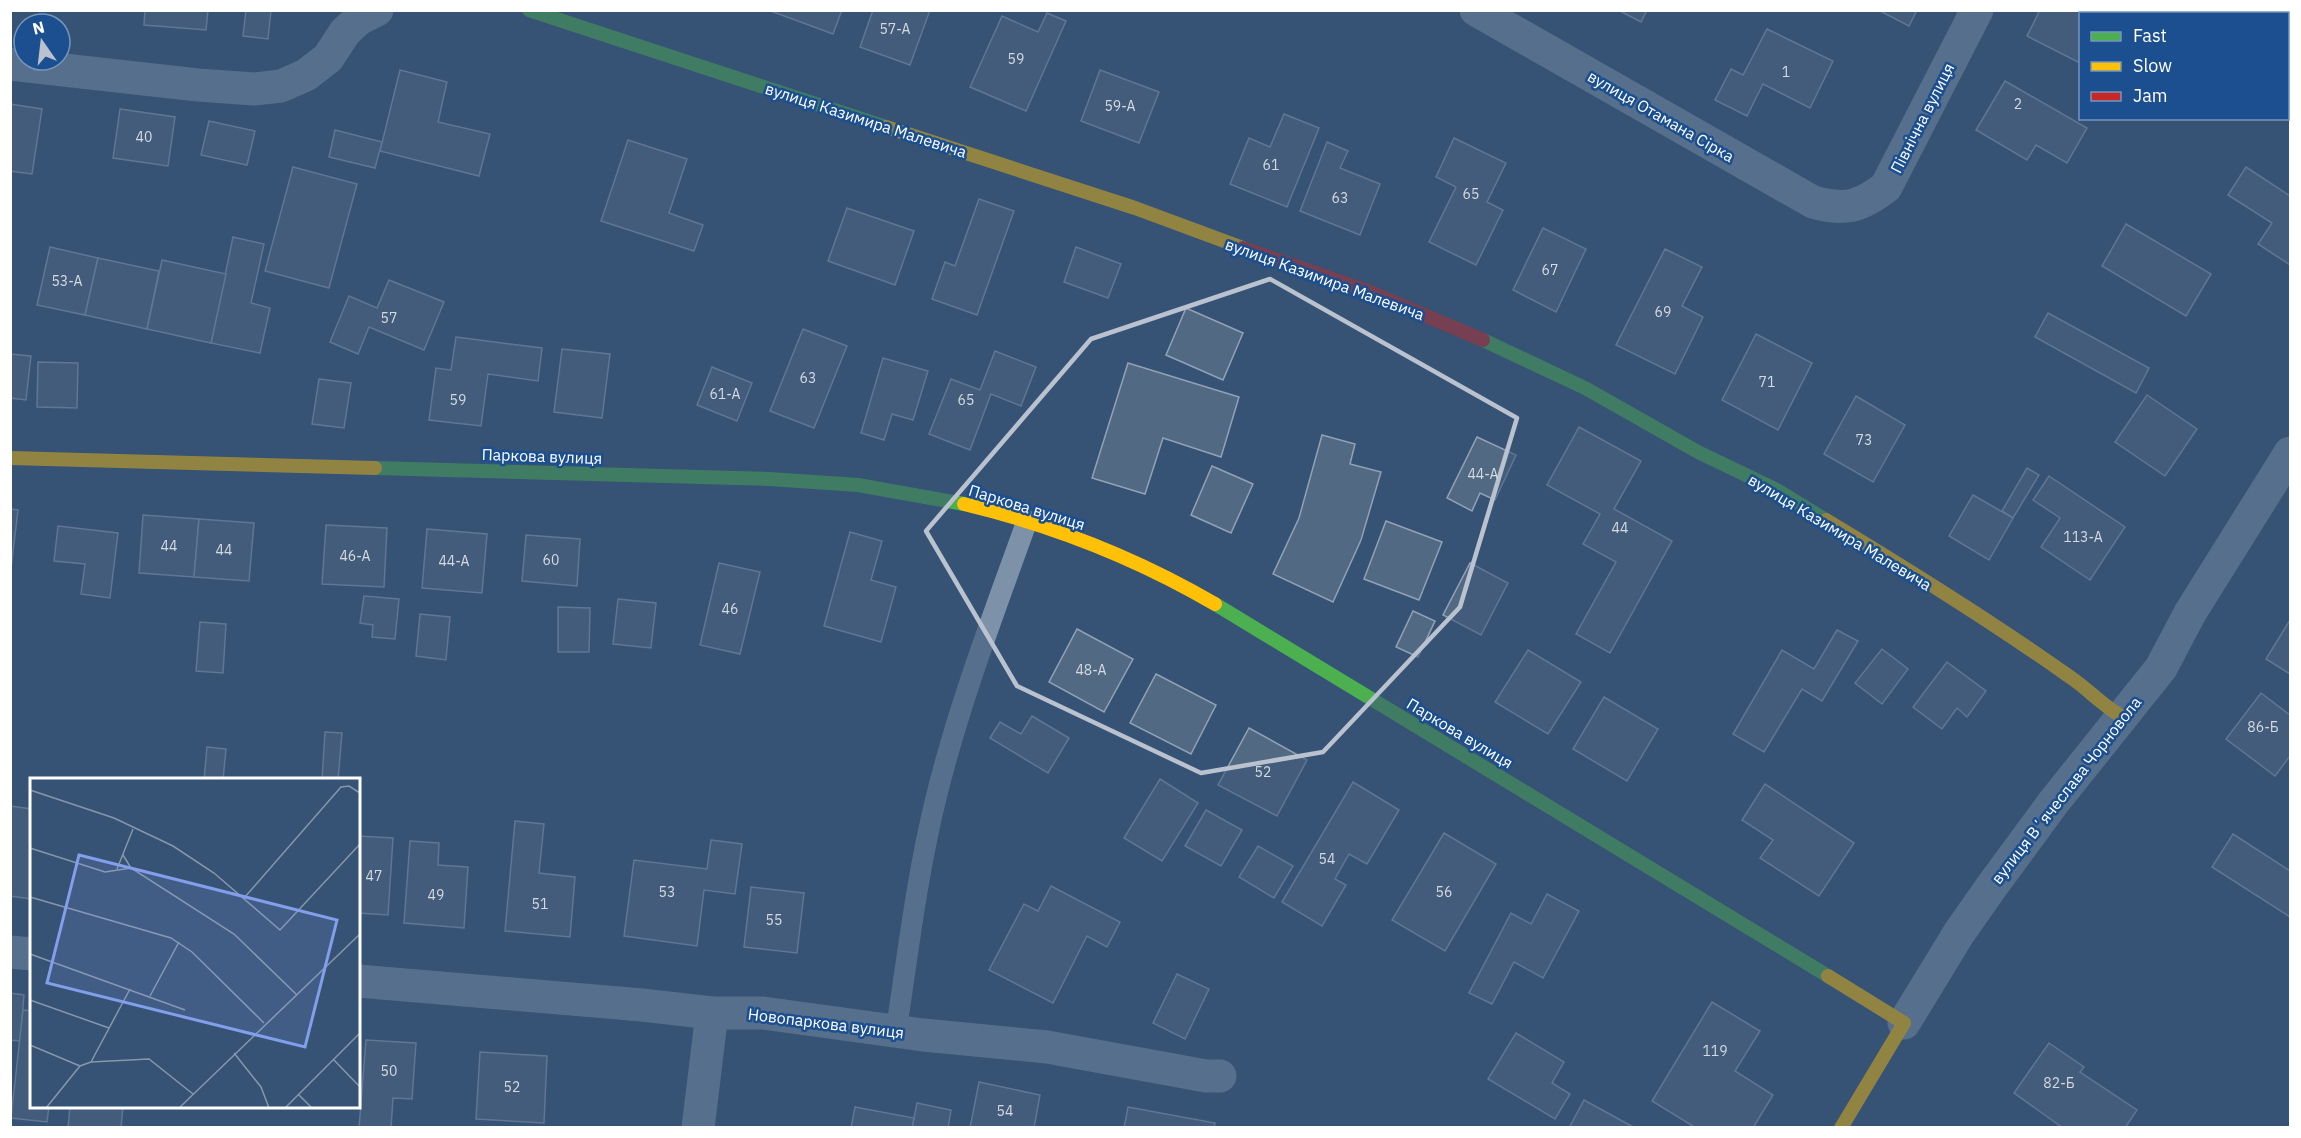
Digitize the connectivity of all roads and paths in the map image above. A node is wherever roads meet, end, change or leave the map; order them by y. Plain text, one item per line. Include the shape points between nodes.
1 (377, 10) edge
2 (529, 10) edge
3 (1476, 10) edge
4 (1977, 10) edge
5 (348, 21) edge
6 (10, 64) edge
7 (1850, 207) joint
8 (2290, 453) edge
9 (10, 458) edge
10 (1027, 521) junction
11 (2121, 716) junction
12 (10, 952) edge
13 (30, 954) edge
14 (360, 981) edge
15 (712, 1013) junction
16 (1904, 1023) junction
17 (896, 1032) junction
18 (1220, 1076) dead end
19 (698, 1128) edge
20 (1841, 1128) edge

1 - 5 street
2 - 11 street, вулиця Казимира Малевича via 1135,208 1365,290 1472,335 1585,388 1698,452 1775,489 2072,678
3 - 7 street, вулиця Отамана Сірка via 1813,202
4 - 7 street, Північна вулиця via 1886,187
5 - 6 street via 328,58 306,75 281,86 198,86
8 - 11 street, вулиця Вʼячеслава Чорновола via 2190,613 2161,668
9 - 10 street, Паркова вулиця via 770,479 869,487 949,501
10 - 16 street, Паркова вулиця via 1154,570 1241,618
10 - 17 lane via 936,797 912,913
11 - 16 street, вулиця Вʼячеслава Чорновола via 1992,885
12 - 13 street
14 - 15 street, Новопаркова вулиця
15 - 17 street, Новопаркова вулиця via 763,1013
15 - 19 street
16 - 20 street, вулиця Вʼячеслава Чорновола
17 - 18 street, Новопаркова вулиця via 1047,1047

